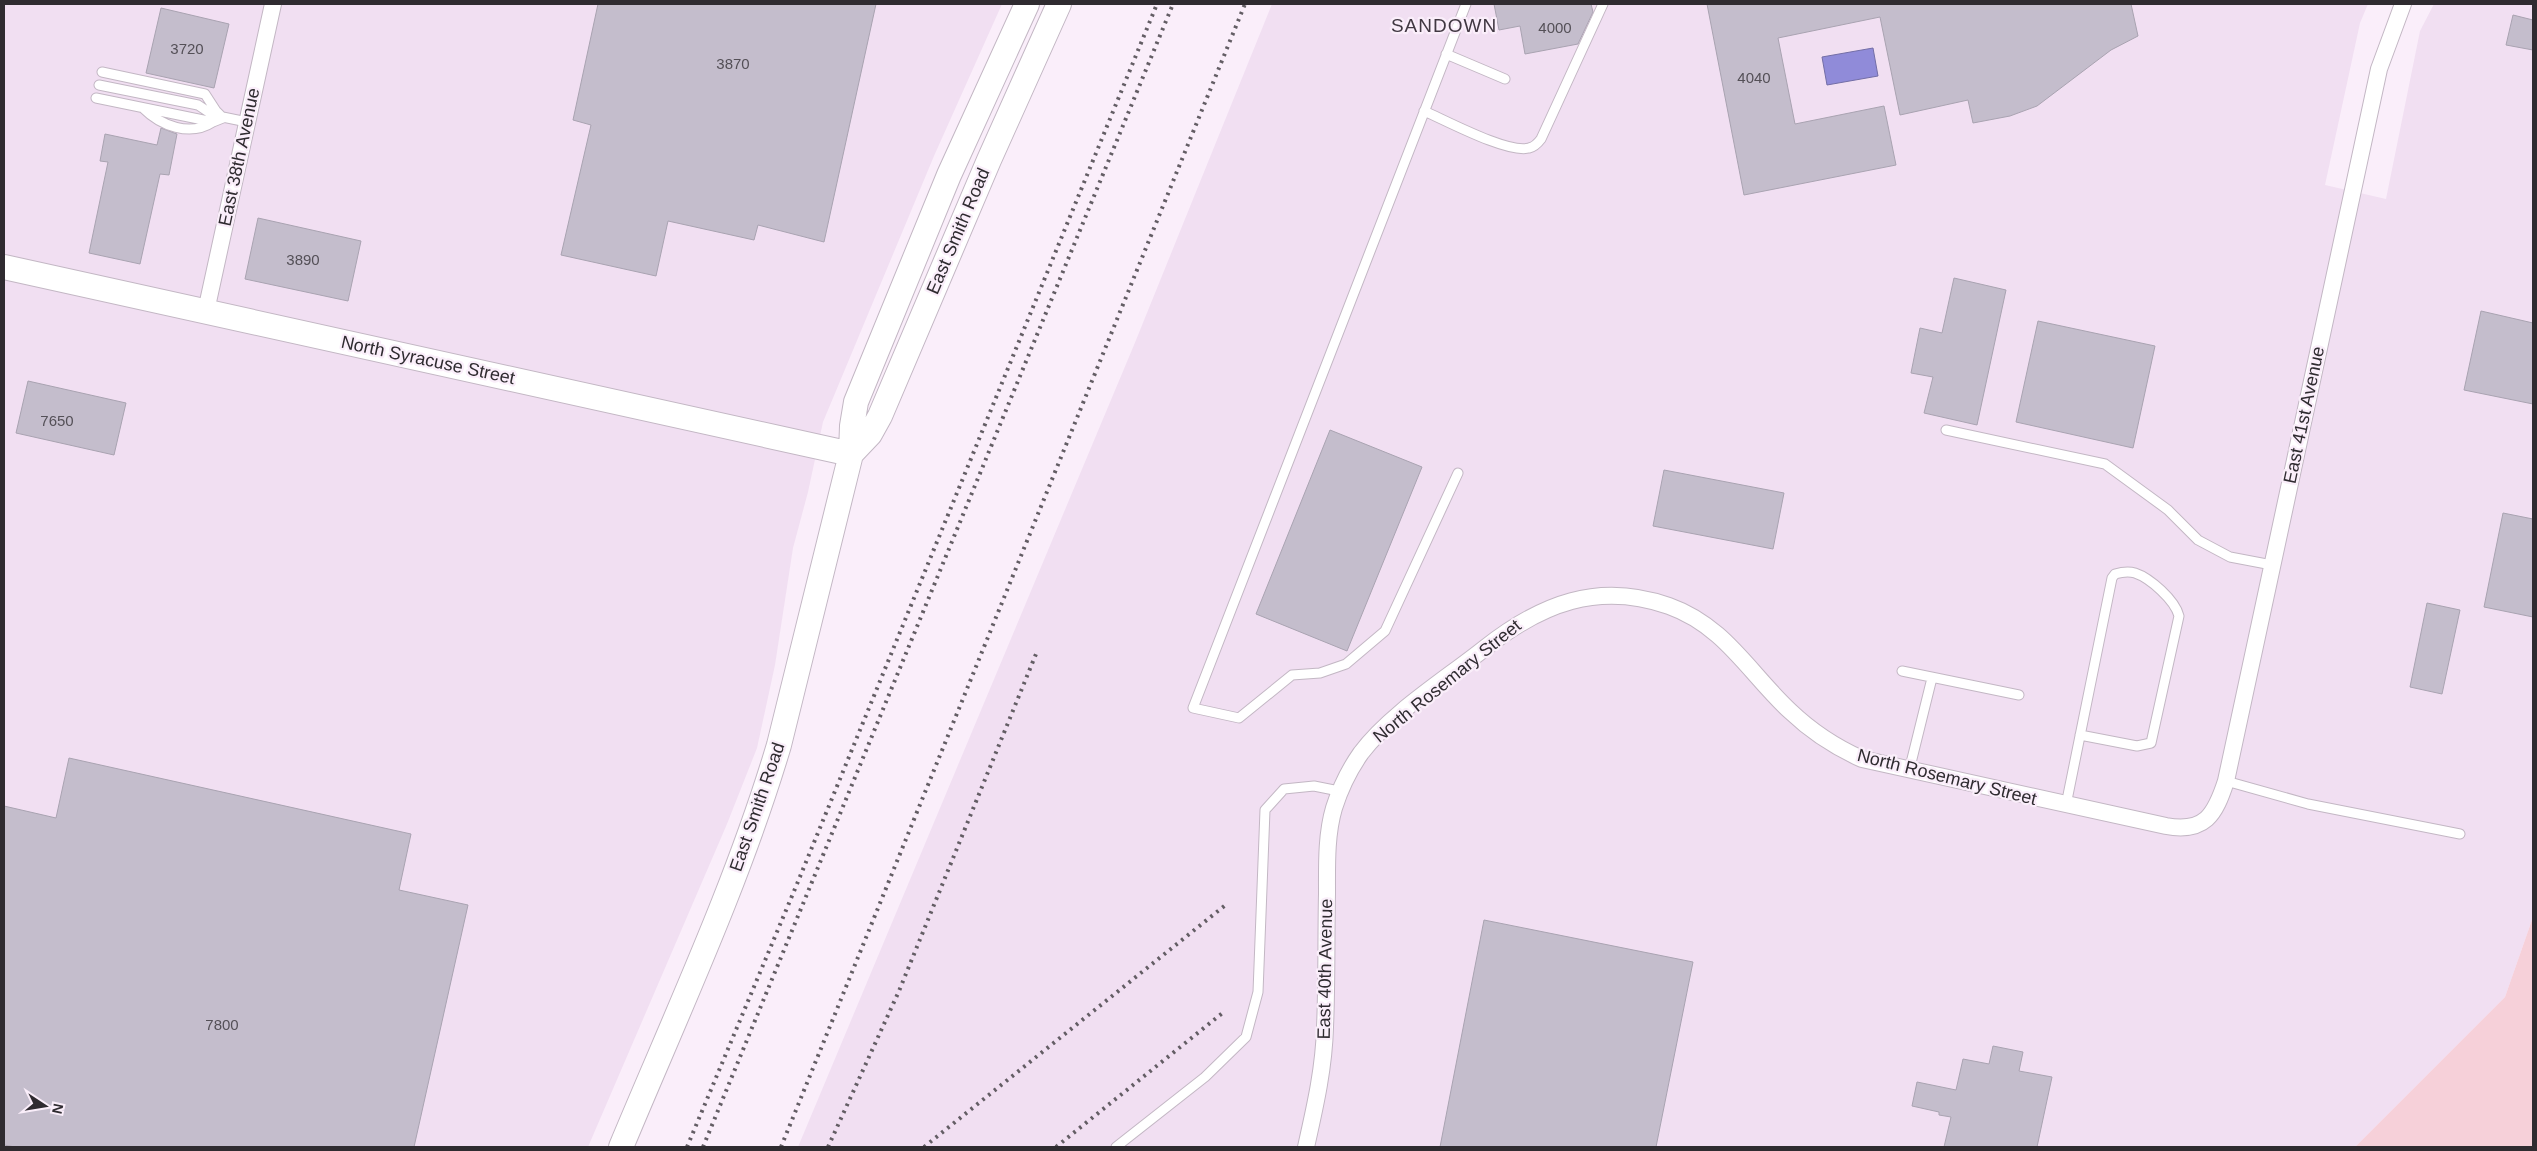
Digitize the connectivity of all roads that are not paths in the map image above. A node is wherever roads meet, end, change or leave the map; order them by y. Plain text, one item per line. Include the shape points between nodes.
1 (1027, 4) edge
2 (1059, 4) edge
3 (1466, 4) edge
4 (1603, 4) edge
5 (2403, 4) edge
6 (268, 5) edge
7 (1446, 54) junction
8 (102, 72) dead end
9 (1505, 78) dead end
10 (99, 85) dead end
11 (96, 98) dead end
12 (1424, 110) junction
13 (224, 118) junction
14 (247, 122) junction
15 (4, 267) edge
16 (206, 311) junction
17 (1946, 430) dead end
18 (851, 454) junction
19 (1458, 472) dead end
20 (2272, 565) junction
21 (1902, 672) dead end
22 (1932, 678) junction
23 (2019, 695) dead end
24 (2080, 735) junction
25 (1909, 771) junction
26 (2226, 781) junction
27 (1340, 791) junction
28 (2066, 805) junction
29 (2202, 823) joint
30 (2460, 834) dead end
31 (621, 1147) edge
32 (1116, 1147) edge
33 (1306, 1147) edge

1 - 18 street, East Smith Road via 945,184 856,402
2 - 18 street, East Smith Road via 880,416 870,434
3 - 7 lane
4 - 12 lane via 1541,139 1528,149 1507,147
5 - 20 street, East 41st Avenue via 2379,69
6 - 14 street, East 38th Avenue
7 - 9 lane
7 - 12 lane
8 - 13 lane via 205,94
10 - 13 lane via 198,106 213,116
11 - 13 lane via 213,122
12 - 19 lane via 1193,708 1239,718 1292,675 1320,673 1346,664 1385,631
13 - 14 lane
14 - 16 street, East 38th Avenue
15 - 16 street, North Syracuse Street
16 - 18 street, North Syracuse Street
17 - 20 lane via 2105,464 2168,510 2198,540 2230,557
18 - 31 street, East Smith Road via 779,745 757,816
20 - 26 street, East 41st Avenue
21 - 22 lane
22 - 23 lane
22 - 25 lane
24 - 24 lane via 2112,578 2115,574 2134,573 2145,578 2175,605 2179,616 2151,742 2137,746
24 - 28 lane
25 - 27 street, North Rosemary Street via 1862,759 1824,739 1789,710 1736,649 1688,614 1656,602 1600,596 1549,607 1510,628 1382,728 1361,753
25 - 28 street, North Rosemary Street
26 - 29 street, East 41st Avenue via 2219,803
26 - 30 lane via 2308,804
27 - 32 lane via 1314,786 1284,789 1265,810 1258,992 1246,1037 1205,1078
27 - 33 street, East 40th Avenue via 1333,811 1328,865 1325,1029
28 - 29 street, North Rosemary Street via 2176,828

